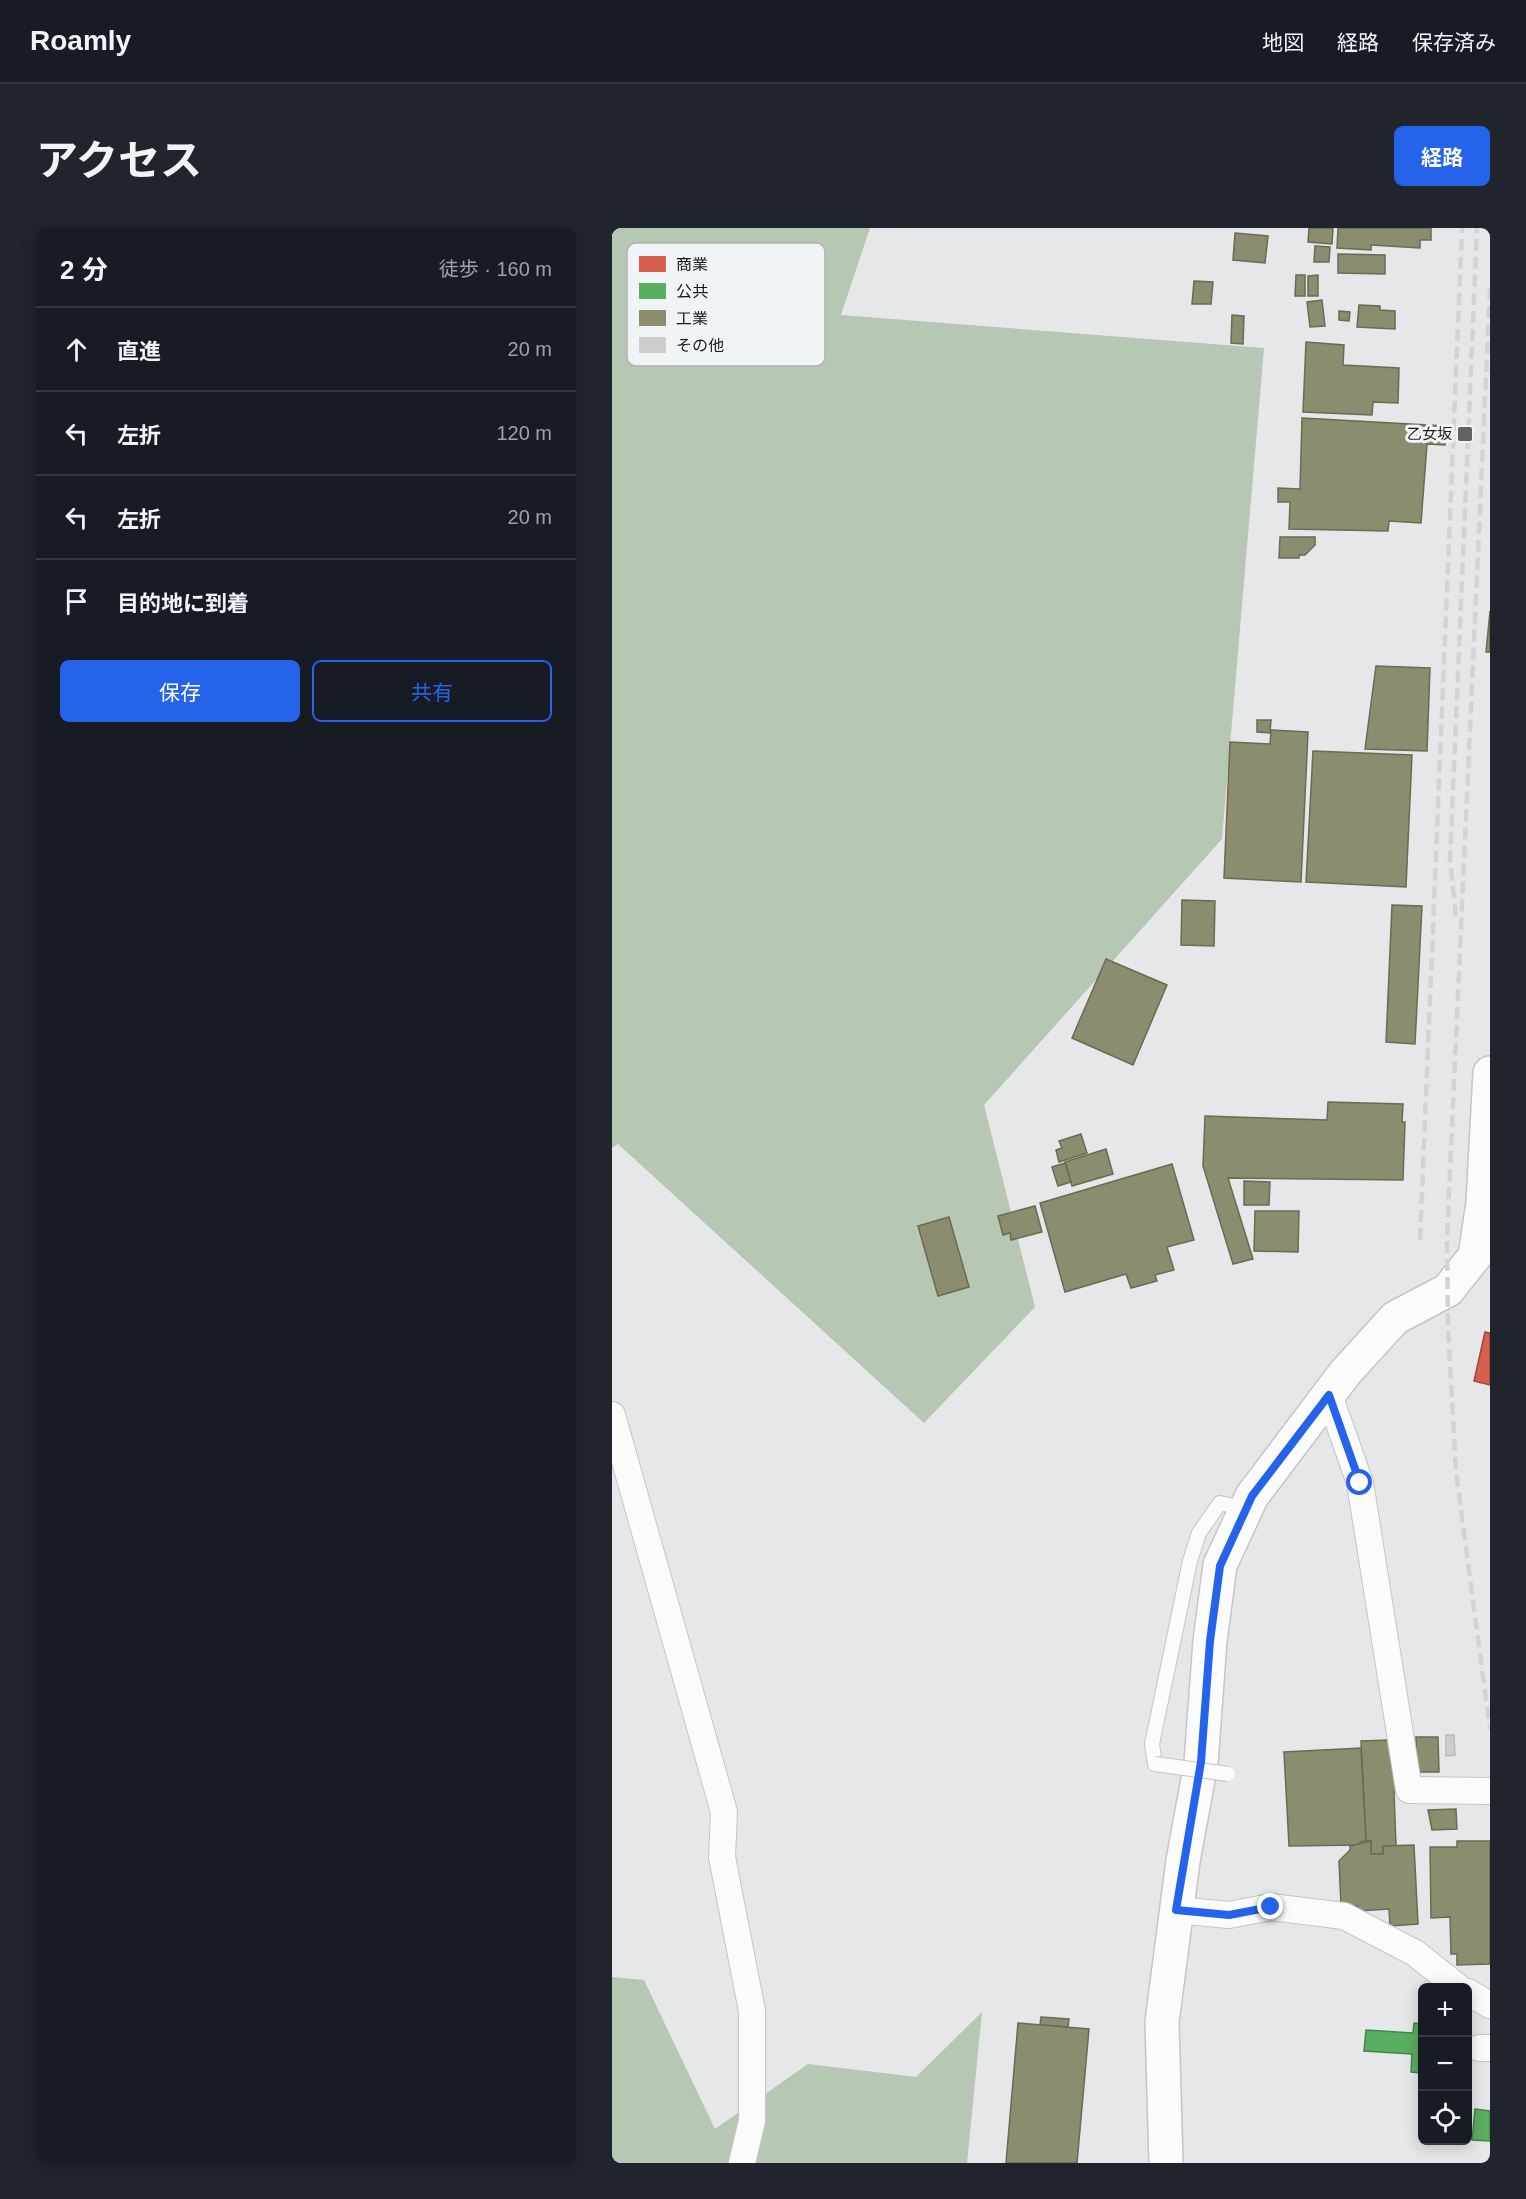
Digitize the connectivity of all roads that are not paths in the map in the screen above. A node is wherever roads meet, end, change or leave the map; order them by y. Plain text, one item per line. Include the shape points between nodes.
1 (1490, 1073) edge
2 (1329, 1395) junction
3 (612, 1414) edge
4 (1245, 1509) junction
5 (1228, 1774) dead end
6 (1490, 1791) edge
7 (1176, 1910) junction
8 (1454, 1983) edge
9 (1472, 1995) edge
10 (1490, 2005) edge
11 (742, 2163) edge
12 (1166, 2163) edge

1 - 2 street via 1483,1203 1475,1256 1448,1290 1395,1318
2 - 4 street
2 - 6 street via 1360,1483 1408,1790
3 - 11 street via 724,1812 722,1857 752,2011 752,2121
4 - 5 lane, bridge via 1220,1503 1199,1533 1152,1744 1155,1764
4 - 7 street via 1220,1566 1201,1762
7 - 8 street via 1229,1915 1271,1907 1344,1916 1415,1953
7 - 12 street via 1162,2022
9 - 10 street

